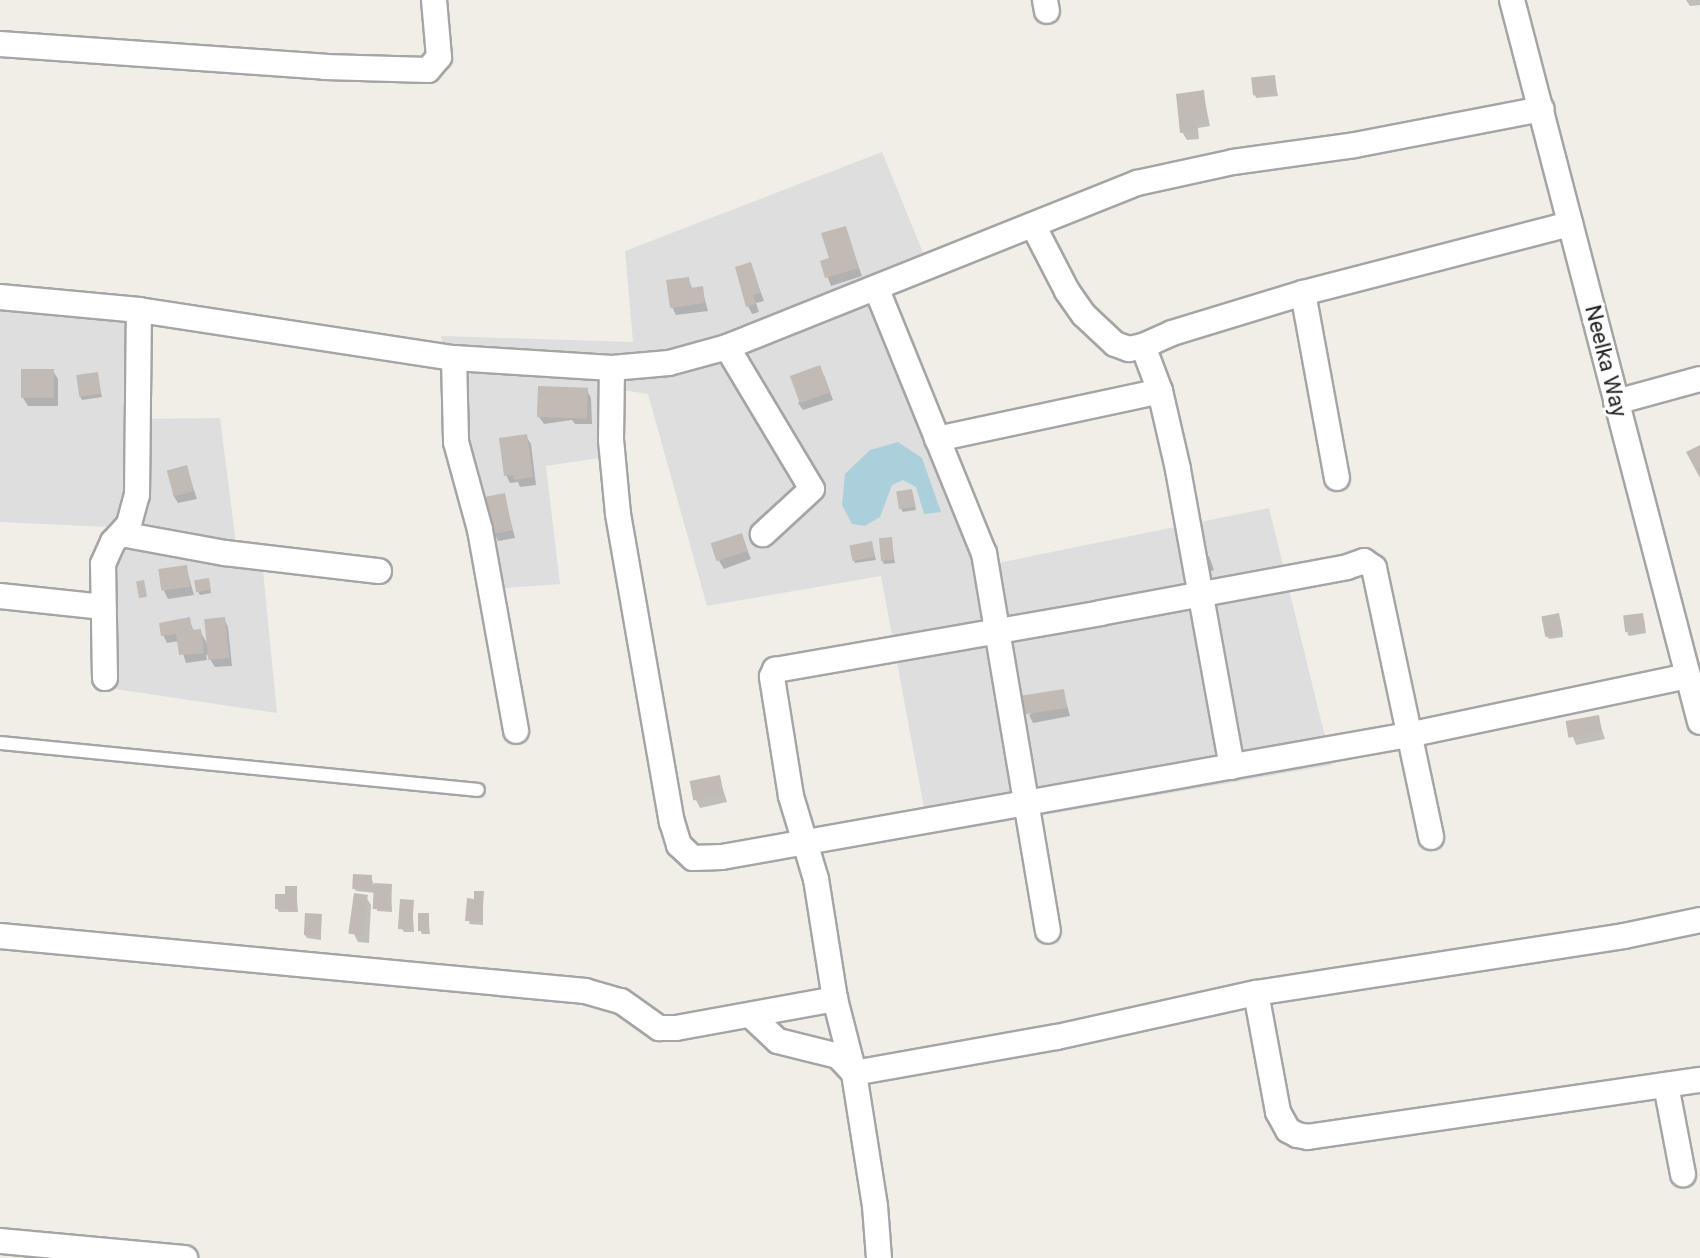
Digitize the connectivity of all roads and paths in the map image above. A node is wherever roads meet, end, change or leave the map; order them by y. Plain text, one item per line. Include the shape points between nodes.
1 (434, 0) edge
2 (1512, 0) edge
3 (0, 44) edge
4 (1542, 109) junction
5 (1570, 224) junction
6 (1033, 225) junction
7 (877, 290) junction
8 (1303, 293) junction
9 (0, 297) edge
10 (139, 310) junction
11 (1143, 346) junction
12 (727, 347) junction
13 (454, 358) junction
14 (612, 368) junction
15 (1700, 379) edge
16 (1160, 391) junction
17 (1616, 402) junction
18 (937, 439) junction
19 (1337, 478) dead end
20 (121, 534) junction
21 (763, 534) dead end
22 (379, 571) dead end
23 (1199, 593) junction
24 (0, 596) edge
25 (103, 607) junction
26 (999, 630) junction
27 (1690, 646) edge
28 (1688, 676) junction
29 (105, 678) dead end
30 (1700, 722) edge
31 (516, 731) dead end
32 (1408, 735) junction
33 (0, 743) edge
34 (1232, 767) junction
35 (478, 790) dead end
36 (1028, 802) junction
37 (1431, 837) dead end
38 (804, 840) junction
39 (1700, 920) edge
40 (1048, 931) dead end
41 (0, 936) edge
42 (1256, 993) junction
43 (835, 999) junction
44 (750, 1015) junction
45 (854, 1073) junction
46 (1700, 1080) edge
47 (1666, 1085) junction
48 (1683, 1174) dead end
49 (0, 1241) edge
50 (185, 1258) edge
51 (879, 1258) edge

1 - 3 street via 439,57 428,70
2 - 4 street, Neelka Way
4 - 5 street, Neelka Way
4 - 6 street via 1137,183
5 - 8 street
5 - 17 street, Neelka Way
6 - 7 street
6 - 11 street via 1084,315 1115,344
7 - 12 street
7 - 18 street
8 - 11 street
8 - 19 street
9 - 10 street
10 - 13 street
10 - 20 street via 137,495
11 - 16 street
12 - 14 street via 669,363
12 - 21 street via 812,489
13 - 14 street
13 - 31 street via 456,442 480,530
14 - 38 street via 617,502 679,845 684,853 705,859
15 - 17 street
16 - 18 street
16 - 23 street
17 - 27 street, Neelka Way
18 - 26 street via 984,553
20 - 22 street via 225,553
20 - 25 street via 103,564
23 - 26 street
23 - 32 street via 1364,561 1372,565
23 - 34 street
24 - 25 street
25 - 29 street
26 - 36 street
26 - 38 street via 775,670 789,784
27 - 28 street, Neelka Way
28 - 30 street, Neelka Way
28 - 32 street
32 - 34 street
32 - 37 street
33 - 35 lane
34 - 36 street
36 - 38 street
36 - 40 street
38 - 43 street via 824,917
39 - 42 street
41 - 44 street via 585,991 621,1001 659,1028
42 - 45 street via 1057,1037
42 - 47 street via 1278,1112 1297,1135
43 - 44 street
43 - 45 street
44 - 45 street via 778,1041 838,1056
45 - 51 street
46 - 47 street
47 - 48 street
49 - 50 street

